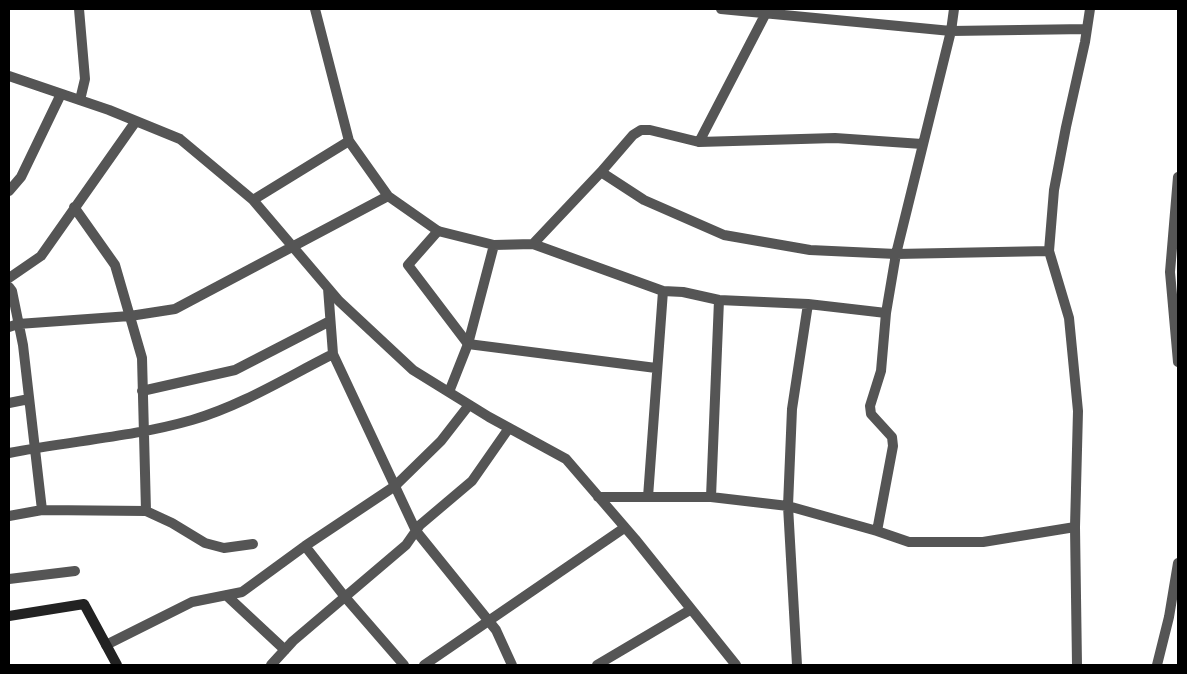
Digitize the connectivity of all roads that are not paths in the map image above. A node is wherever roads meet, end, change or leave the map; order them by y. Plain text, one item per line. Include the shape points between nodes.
1 (79, 9) edge
2 (315, 9) edge
3 (722, 9) edge
4 (954, 9) edge
5 (1090, 9) edge
6 (766, 13) junction
7 (1087, 29) junction
8 (950, 31) junction
9 (9, 76) edge
10 (61, 94) junction
11 (80, 100) junction
12 (136, 121) junction
13 (349, 142) junction
14 (699, 142) junction
15 (922, 144) junction
16 (601, 172) junction
17 (1178, 177) edge
18 (9, 192) edge
19 (388, 196) junction
20 (253, 200) junction
21 (74, 207) junction
22 (438, 231) junction
23 (533, 244) junction
24 (494, 245) junction
25 (292, 246) junction
26 (1049, 251) junction
27 (896, 254) junction
28 (9, 278) edge
29 (9, 287) edge
30 (328, 288) junction
31 (663, 291) junction
32 (719, 300) junction
33 (808, 304) junction
34 (886, 313) junction
35 (130, 316) junction
36 (330, 321) junction
37 (14, 326) edge
38 (468, 344) junction
39 (334, 354) junction
40 (1178, 362) edge
41 (656, 368) junction
42 (142, 391) junction
43 (449, 392) junction
44 (29, 399) junction
45 (9, 402) edge
46 (469, 405) junction
47 (509, 428) junction
48 (144, 431) junction
49 (35, 448) junction
50 (9, 453) edge
51 (395, 486) junction
52 (598, 497) junction
53 (648, 497) junction
54 (711, 497) junction
55 (788, 506) junction
56 (42, 510) junction
57 (146, 511) junction
58 (9, 516) edge
59 (1075, 527) junction
60 (624, 528) junction
61 (416, 531) junction
62 (877, 531) junction
63 (252, 544) dead end
64 (305, 546) junction
65 (1178, 563) edge
66 (75, 571) dead end
67 (9, 579) edge
68 (226, 595) junction
69 (345, 597) junction
70 (690, 610) junction
71 (9, 616) edge
72 (489, 621) junction
73 (106, 645) junction
74 (285, 650) junction
75 (117, 665) edge
76 (271, 665) edge
77 (404, 665) edge
78 (424, 665) edge
79 (512, 665) edge
80 (597, 665) edge
81 (736, 665) edge
82 (797, 665) edge
83 (1077, 665) edge
84 (1157, 665) edge

1 - 11 street via 85,78
2 - 13 street
3 - 6 street
4 - 8 street
5 - 7 street
6 - 8 street
6 - 14 street
7 - 8 street
7 - 26 street via 1054,190
8 - 15 street
9 - 10 street
10 - 11 street
10 - 18 street via 21,176
11 - 12 street
12 - 20 street via 180,139
12 - 21 street
13 - 19 street
13 - 20 street
14 - 15 street via 835,138
14 - 16 street via 641,130
15 - 27 street
16 - 23 street
16 - 27 street via 644,200 724,235 810,250
17 - 40 street via 1170,272
19 - 22 street
19 - 25 street
20 - 25 street
21 - 28 street via 41,256
21 - 35 street via 116,265
22 - 24 street
22 - 38 street via 408,265
23 - 24 street
23 - 31 street
24 - 38 street
25 - 30 street
25 - 35 street via 175,309
26 - 27 street
26 - 59 street via 1069,318 1078,411
27 - 34 street
29 - 37 street
30 - 36 street
30 - 43 street via 413,370
31 - 32 street
31 - 41 street
32 - 33 street
32 - 54 street
33 - 34 street
33 - 55 street via 792,409
34 - 62 street via 881,371 870,406 871,414 892,437 893,446
35 - 37 street
35 - 42 street via 142,358
36 - 39 street
36 - 42 street via 235,370
37 - 44 street via 23,345
38 - 41 street
38 - 43 street
39 - 48 street via 247,400 193,420
39 - 51 street
41 - 53 street
42 - 48 street
43 - 46 street
44 - 45 street
44 - 49 street
46 - 47 street
46 - 51 street via 440,442
47 - 52 street via 566,459
47 - 61 street via 472,481
48 - 49 street
48 - 57 street
49 - 50 street
49 - 56 street
51 - 61 street
51 - 64 street
52 - 53 street
52 - 60 street
53 - 54 street
54 - 55 street
55 - 62 street
55 - 82 street
56 - 57 street
56 - 58 street
57 - 63 street via 205,543 224,548
59 - 62 street via 984,542 909,542
59 - 83 street
60 - 70 street
60 - 72 street
61 - 69 street via 406,545
61 - 72 street
64 - 68 street via 242,592
64 - 69 street
65 - 84 street
66 - 67 street
68 - 73 street via 192,602
68 - 74 street
69 - 74 street
69 - 77 street
70 - 80 street
70 - 81 street
71 - 73 street via 84,604
72 - 78 street
72 - 79 street
73 - 75 street
74 - 76 street

